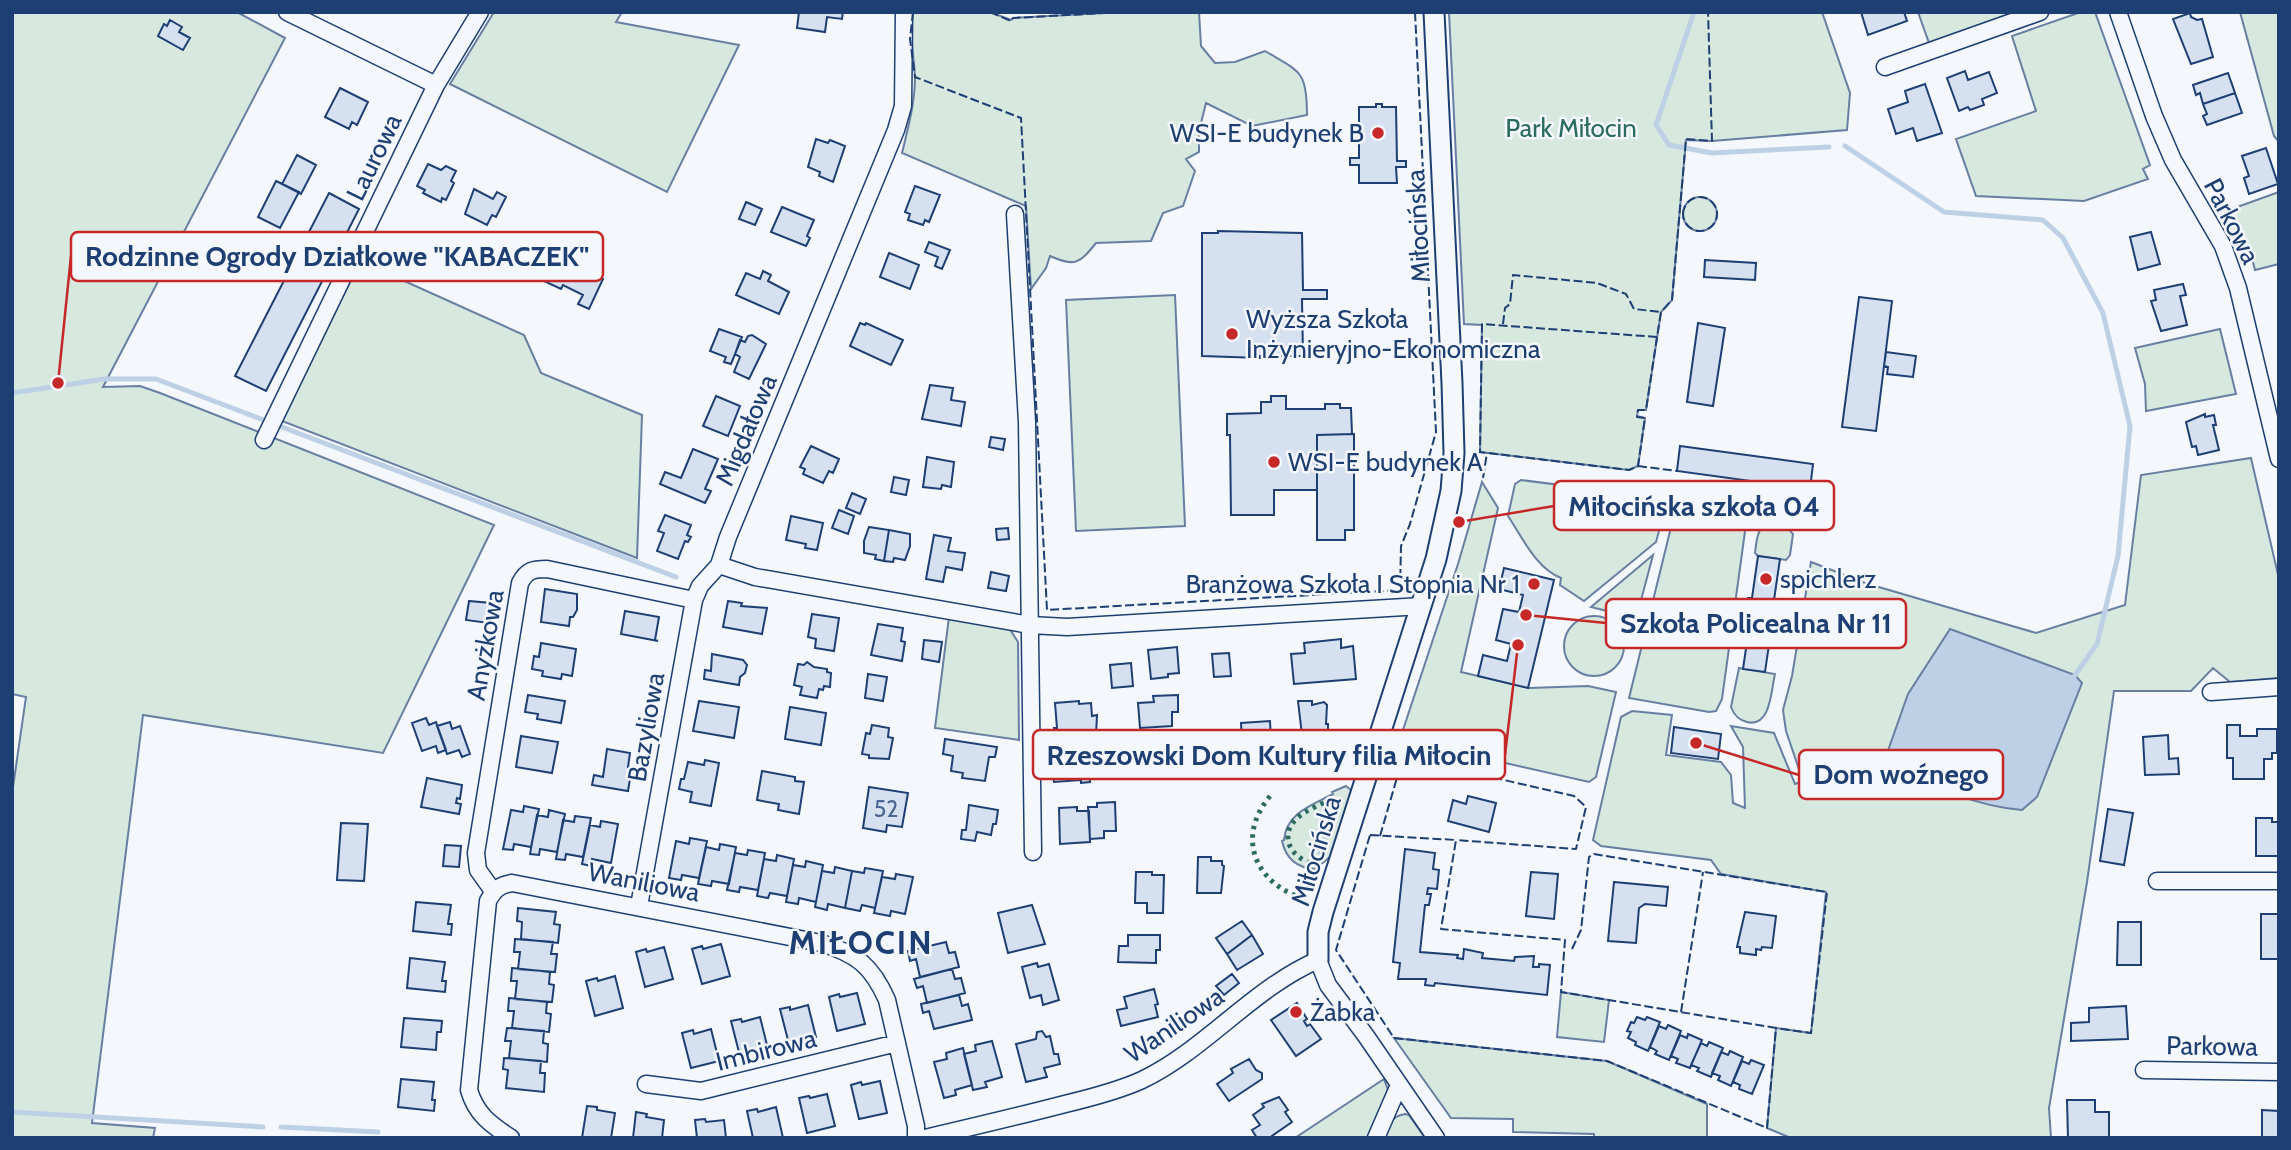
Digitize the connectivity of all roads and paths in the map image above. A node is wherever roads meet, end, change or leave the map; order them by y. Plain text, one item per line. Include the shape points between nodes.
1 (287, 12) edge
2 (480, 12) edge
3 (904, 12) edge
4 (1434, 12) edge
5 (2040, 12) edge
6 (2118, 12) edge
7 (1885, 67) dead end
8 (436, 85) junction
9 (1015, 214) dead end
10 (264, 440) dead end
11 (2279, 459) edge
12 (719, 565) junction
13 (694, 600) junction
14 (1422, 606) junction
15 (1030, 625) junction
16 (2279, 687) edge
17 (2211, 692) dead end
18 (1033, 852) dead end
19 (2157, 881) dead end
20 (2279, 881) edge
21 (493, 891) junction
22 (639, 906) junction
23 (1318, 960) junction
24 (897, 1043) junction
25 (2144, 1070) dead end
26 (2279, 1072) edge
27 (646, 1084) dead end
28 (1399, 1085) junction
29 (511, 1138) edge
30 (916, 1138) edge
31 (925, 1138) edge
32 (1376, 1138) edge
33 (1436, 1138) edge

1 - 8 street
2 - 8 street, Laurowa
3 - 12 street, Migdałowa via 903,106 896,130
4 - 14 street, Miłocińska via 1454,453 1447,515
5 - 7 street
6 - 11 street, Parkowa via 2173,160 2231,267
8 - 10 street, Laurowa
9 - 15 street via 1027,422
12 - 13 street, Bazyliowa
12 - 15 street via 755,577
13 - 21 street, Anyżkowa via 547,569 525,573 476,853 478,870
13 - 22 street, Bazyliowa
14 - 15 street via 1067,627
14 - 23 street, Miłocińska via 1318,932
15 - 18 street
16 - 17 street
19 - 20 street
21 - 22 street, Waniliowa via 502,885 525,884
21 - 29 street via 486,913 469,1090 479,1113
22 - 24 street, Waniliowa via 841,949 867,966 879,982
23 - 28 street, Miłocińska via 1328,985
23 - 31 street, Waniliowa via 1300,967 1140,1081
24 - 27 street, Imbirowa via 701,1091
24 - 30 street, Waniliowa
25 - 26 street, Parkowa
28 - 32 street
28 - 33 street, Miłocińska

